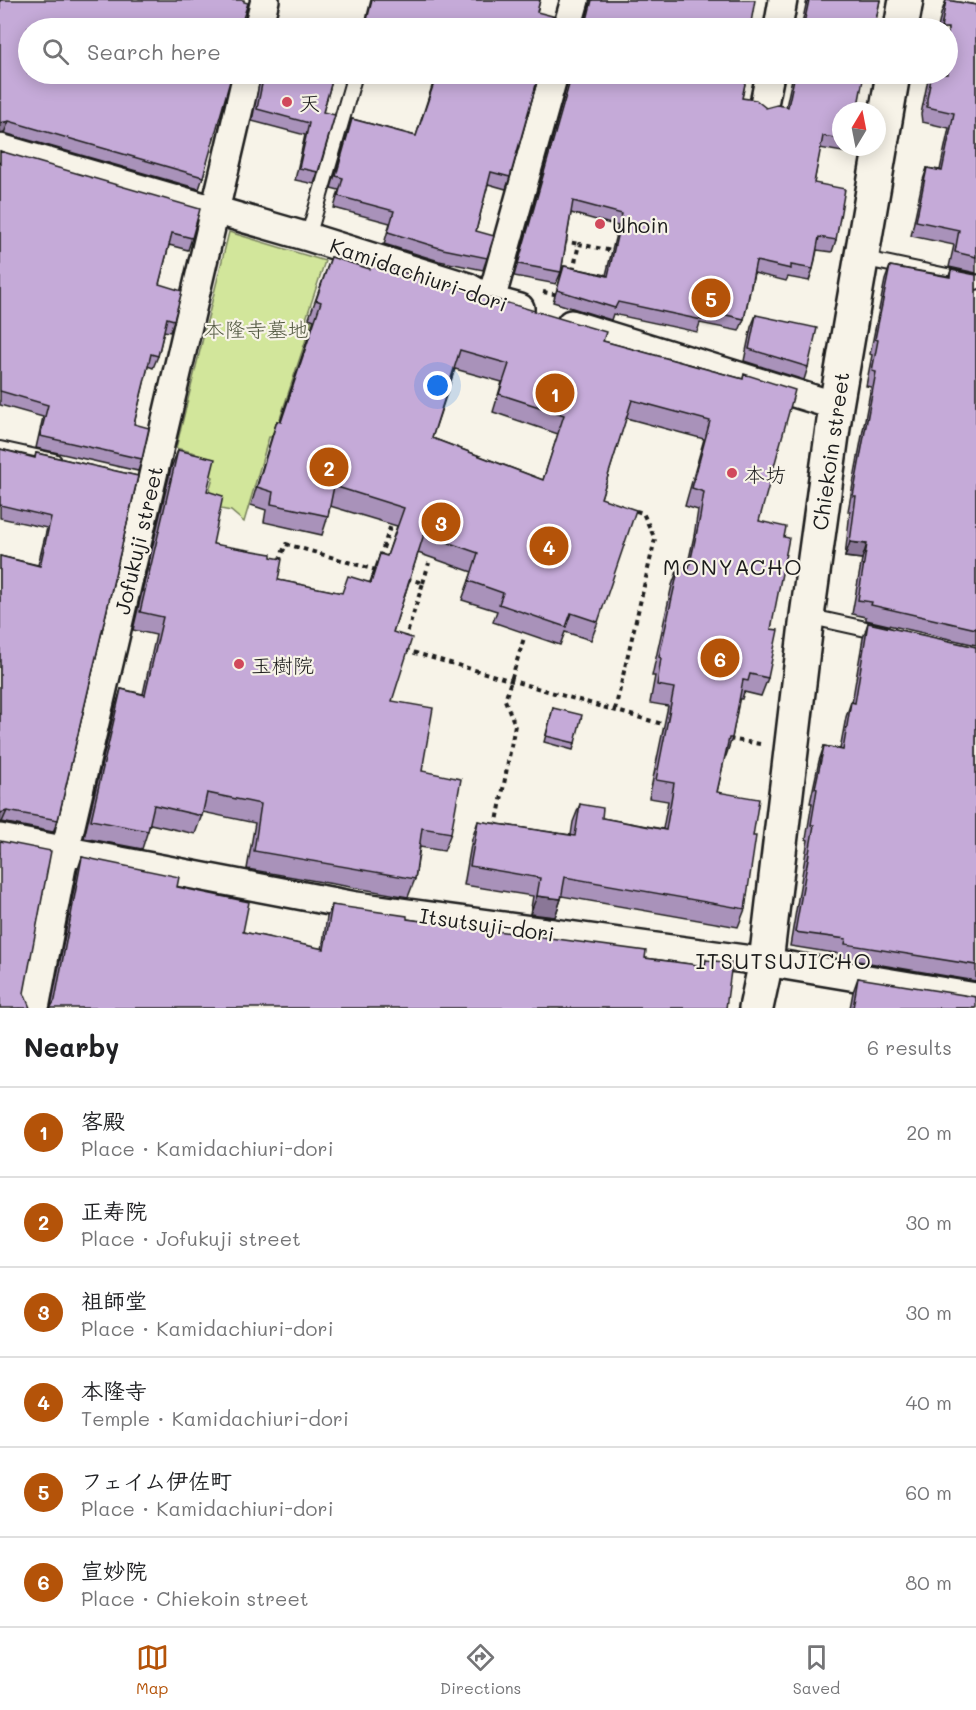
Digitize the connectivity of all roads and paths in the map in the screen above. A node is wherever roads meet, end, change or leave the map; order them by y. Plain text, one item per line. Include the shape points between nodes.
1 (265, 0) edge
2 (575, 0) edge
3 (783, 0) edge
4 (906, 0) edge
5 (962, 0) edge
6 (976, 3) edge
7 (260, 18) edge
8 (570, 18) edge
9 (780, 18) edge
10 (903, 18) edge
11 (245, 84) edge
12 (352, 84) edge
13 (551, 84) edge
14 (768, 84) edge
15 (891, 84) edge
16 (764, 104) edge
17 (0, 148) edge
18 (214, 210) junction
19 (308, 237) junction
20 (558, 240) edge
21 (579, 244) junction
22 (612, 251) edge
23 (860, 258) junction
24 (572, 279) edge
25 (976, 282) edge
26 (492, 300) junction
27 (836, 406) junction
28 (0, 449) edge
29 (70, 465) edge
30 (622, 507) edge
31 (394, 516) edge
32 (268, 559) edge
33 (429, 562) dead end
34 (375, 570) junction
35 (385, 572) edge
36 (404, 578) edge
37 (423, 583) junction
38 (807, 616) junction
39 (524, 638) dead end
40 (902, 638) edge
41 (512, 680) junction
42 (615, 710) junction
43 (675, 728) edge
44 (729, 739) edge
45 (770, 746) dead end
46 (495, 831) edge
47 (0, 838) edge
48 (65, 851) junction
49 (766, 962) junction
50 (976, 997) edge
51 (35, 1008) edge
52 (756, 1008) edge

1 - 7 street
2 - 8 street
3 - 9 street
4 - 10 street
5 - 6 street
11 - 18 street, Jofukuji street
12 - 19 lane
13 - 26 street
14 - 16 street
15 - 23 street, Chiekoin street
17 - 18 street, Kamidachiuri-dori
18 - 19 street, Kamidachiuri-dori
18 - 48 street, Jofukuji street via 145,482
19 - 26 street, Kamidachiuri-dori via 468,287
20 - 21 path
21 - 22 path
21 - 24 path
23 - 25 lane
23 - 27 street, Chiekoin street
26 - 27 street, Kamidachiuri-dori
27 - 38 street, Chiekoin street
28 - 29 lane
30 - 42 path via 643,513 656,539
31 - 34 path
32 - 34 path via 280,561 286,544
33 - 37 path
34 - 35 path
36 - 37 path
37 - 41 path via 402,650
38 - 40 lane
38 - 49 street, Chiekoin street
39 - 41 path
41 - 42 path
41 - 46 path via 505,700 514,725
42 - 43 path
44 - 45 path
47 - 48 street, Itsutsuji-dori
48 - 49 street, Itsutsuji-dori via 356,906
48 - 51 street, Jofukuji street
49 - 50 street, Itsutsuji-dori
49 - 52 street, Chiekoin street

